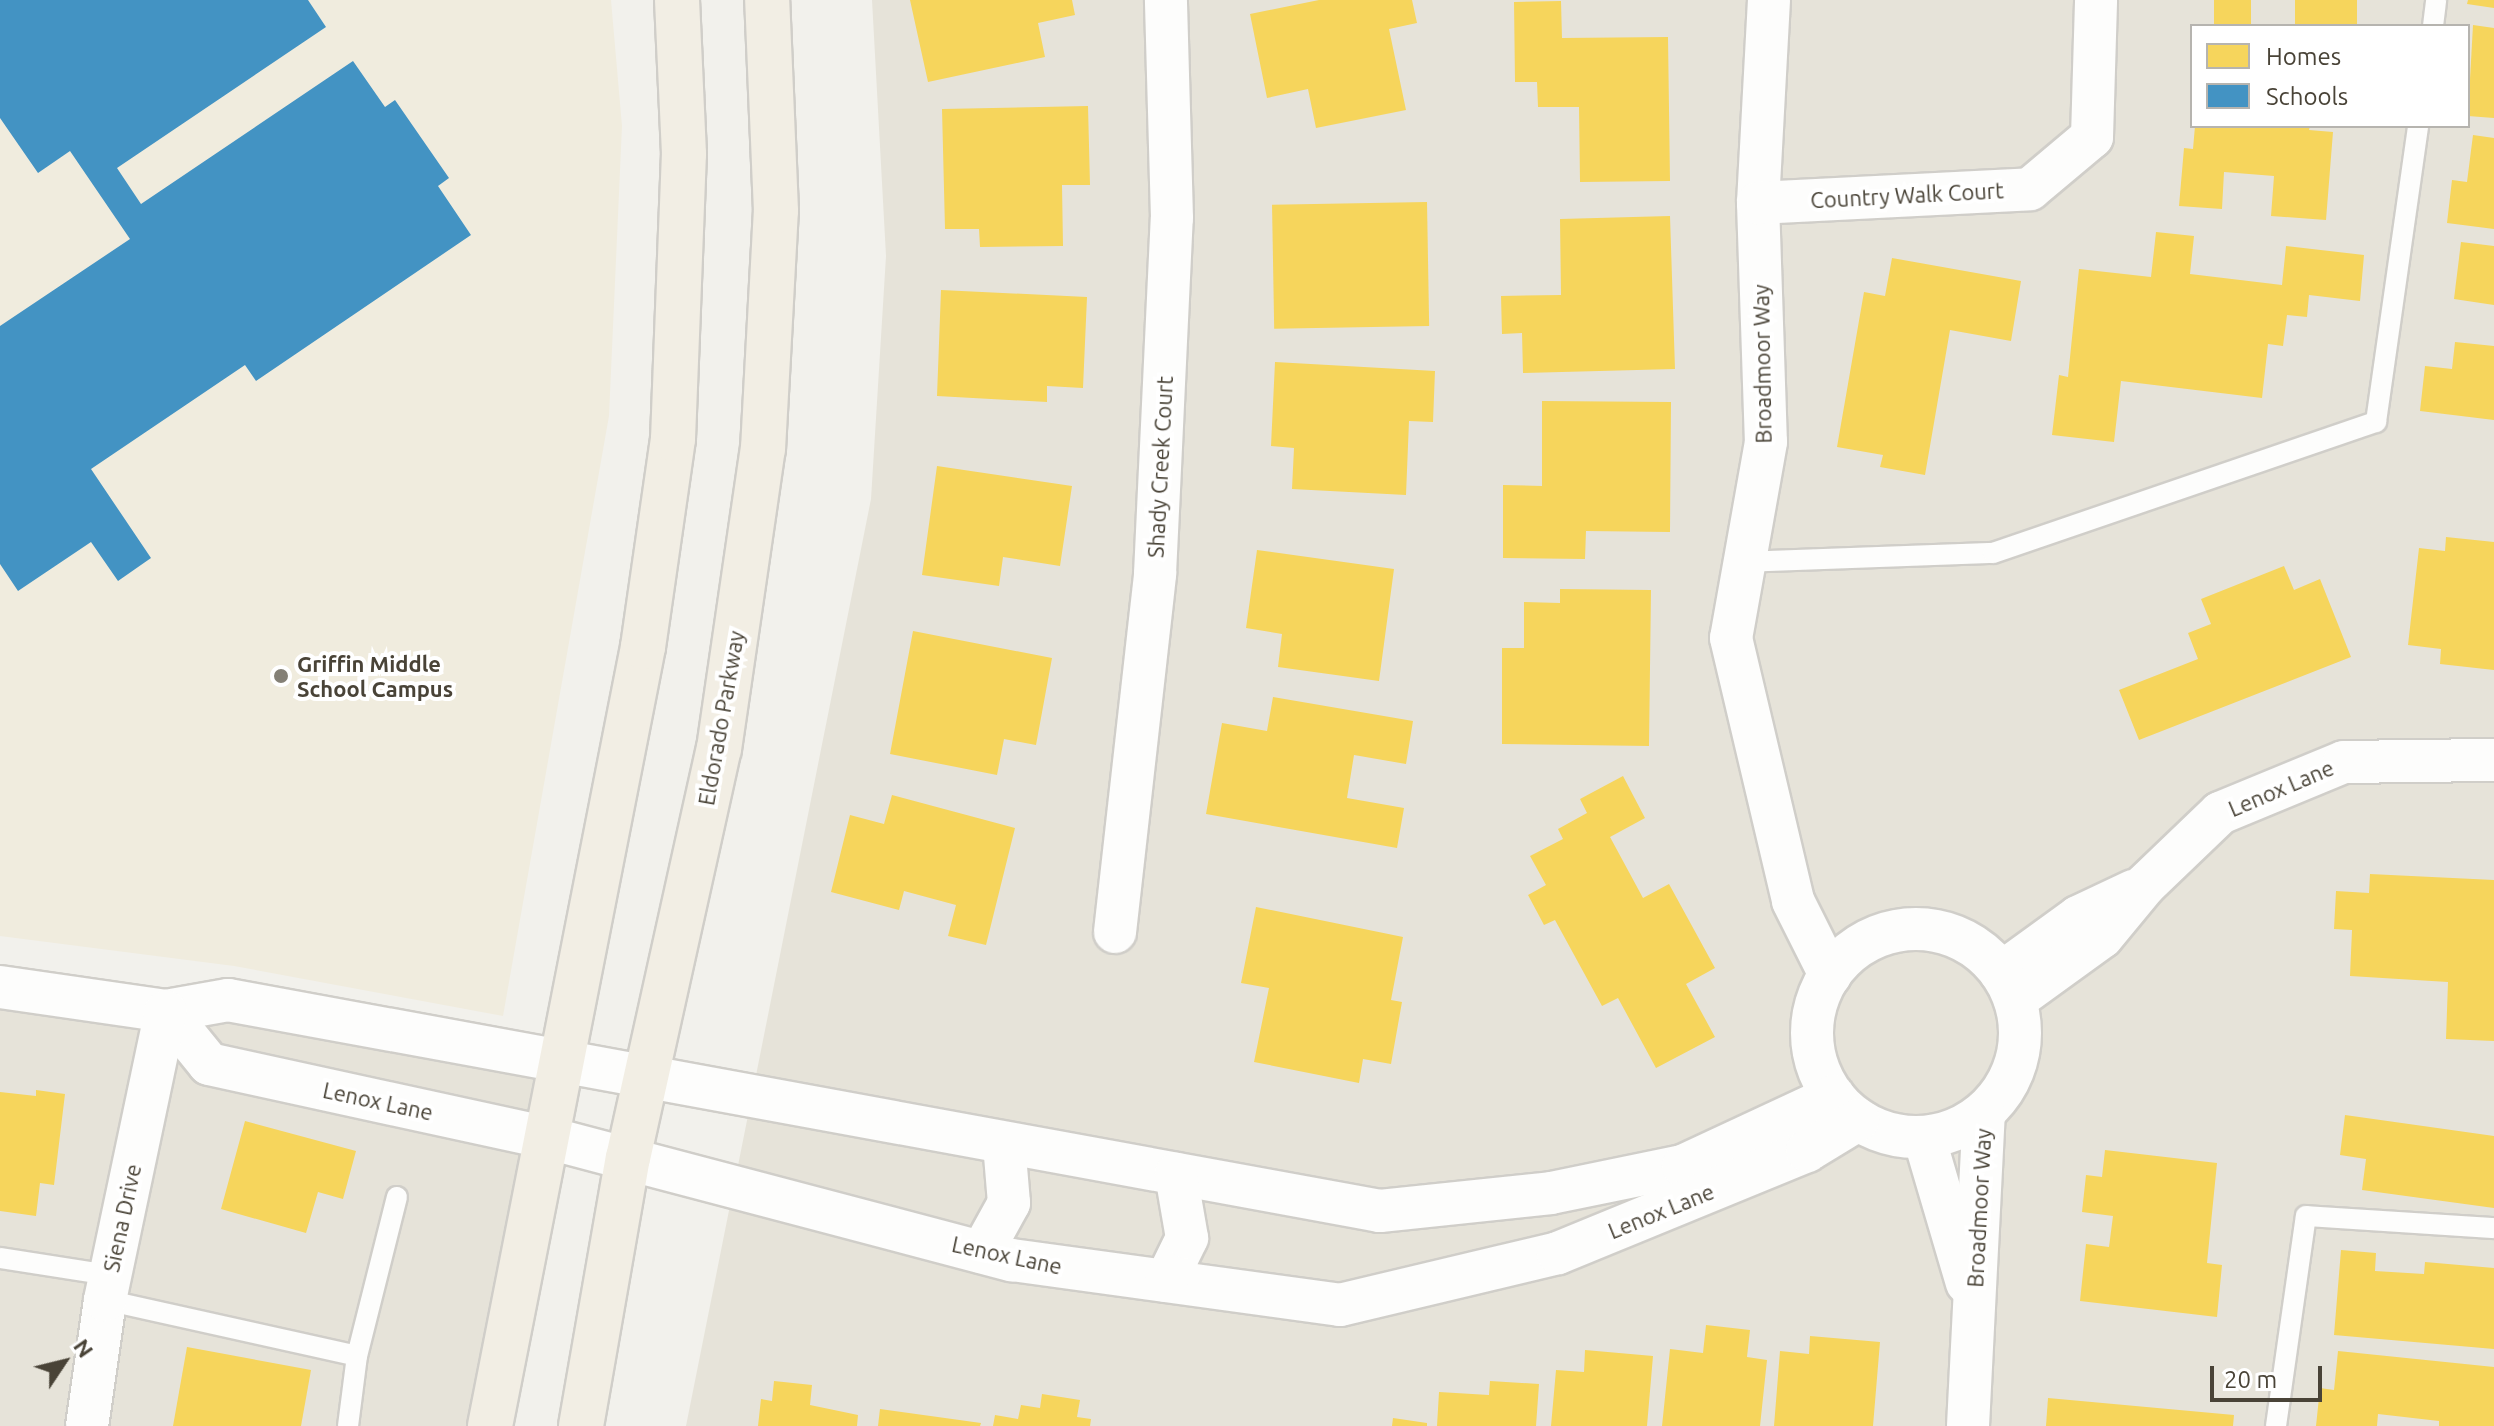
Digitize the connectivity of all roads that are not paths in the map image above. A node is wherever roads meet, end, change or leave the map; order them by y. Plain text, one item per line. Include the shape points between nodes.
1 (677, 0) edge
2 (767, 0) edge
3 (1166, 0) edge
4 (1769, 0) edge
5 (2096, 0) edge
6 (2436, 0) edge
7 (2433, 24) edge
8 (2418, 128) edge
9 (1758, 203) junction
10 (1744, 562) junction
11 (2494, 760) edge
12 (1115, 932) dead end
13 (1840, 963) junction
14 (2008, 986) junction
15 (0, 987) edge
16 (166, 1011) junction
17 (559, 1062) junction
18 (646, 1077) junction
19 (1846, 1108) junction
20 (1984, 1113) junction
21 (545, 1137) junction
22 (1924, 1137) junction
23 (1004, 1143) junction
24 (628, 1158) junction
25 (1176, 1174) junction
26 (397, 1197) dead end
27 (2494, 1228) edge
28 (982, 1252) junction
29 (0, 1258) edge
30 (1166, 1281) junction
31 (107, 1288) junction
32 (1974, 1303) junction
33 (357, 1356) junction
34 (87, 1426) edge
35 (348, 1426) edge
36 (490, 1426) edge
37 (581, 1426) edge
38 (1968, 1426) edge
39 (2276, 1426) edge

1 - 17 main road via 684,154 673,439 643,647
2 - 18 main road, Eldorado Parkway via 776,211 763,449 719,749
3 - 12 street, Shady Creek Court via 1172,218 1155,574
4 - 9 street, Broadmoor Way
5 - 9 street, Country Walk Court via 2092,137 2030,189
6 - 7 lane
8 - 10 lane via 2376,422 1993,553
9 - 10 street, Broadmoor Way via 1766,442
10 - 13 street, Broadmoor Way via 1731,638 1773,817
11 - 14 street, Lenox Lane via 2344,762 2220,813 2145,885 2078,917
13 - 14 street via 1881,935 1913,928 1957,938 1978,949
13 - 19 street via 1816,1004 1812,1036 1818,1067
14 - 20 street via 2021,1031 2017,1061 2004,1090
15 - 16 street, Lenox Lane
16 - 17 street, Lenox Lane via 228,1000
16 - 21 street, Lenox Lane via 209,1064
16 - 31 street, Siena Drive
17 - 18 street, Lenox Lane
17 - 21 main road
18 - 23 street, Lenox Lane
18 - 24 main road, Eldorado Parkway
19 - 22 street via 1890,1134
19 - 25 street, Lenox Lane via 1683,1166 1551,1193 1380,1211
19 - 30 street, Lenox Lane via 1807,1151 1558,1253 1340,1305
20 - 22 street via 1958,1129
20 - 32 street, Broadmoor Way
21 - 24 street, Lenox Lane
21 - 36 main road
22 - 32 street, Broadmoor Way
23 - 25 street, Lenox Lane
23 - 28 street via 1009,1203
24 - 28 street, Lenox Lane
24 - 37 main road, Eldorado Parkway
25 - 30 street via 1187,1238
26 - 33 lane
27 - 39 lane via 2306,1216
28 - 30 street, Lenox Lane
29 - 31 lane
31 - 33 lane
31 - 34 street, Siena Drive
32 - 38 street, Broadmoor Way
33 - 35 lane

